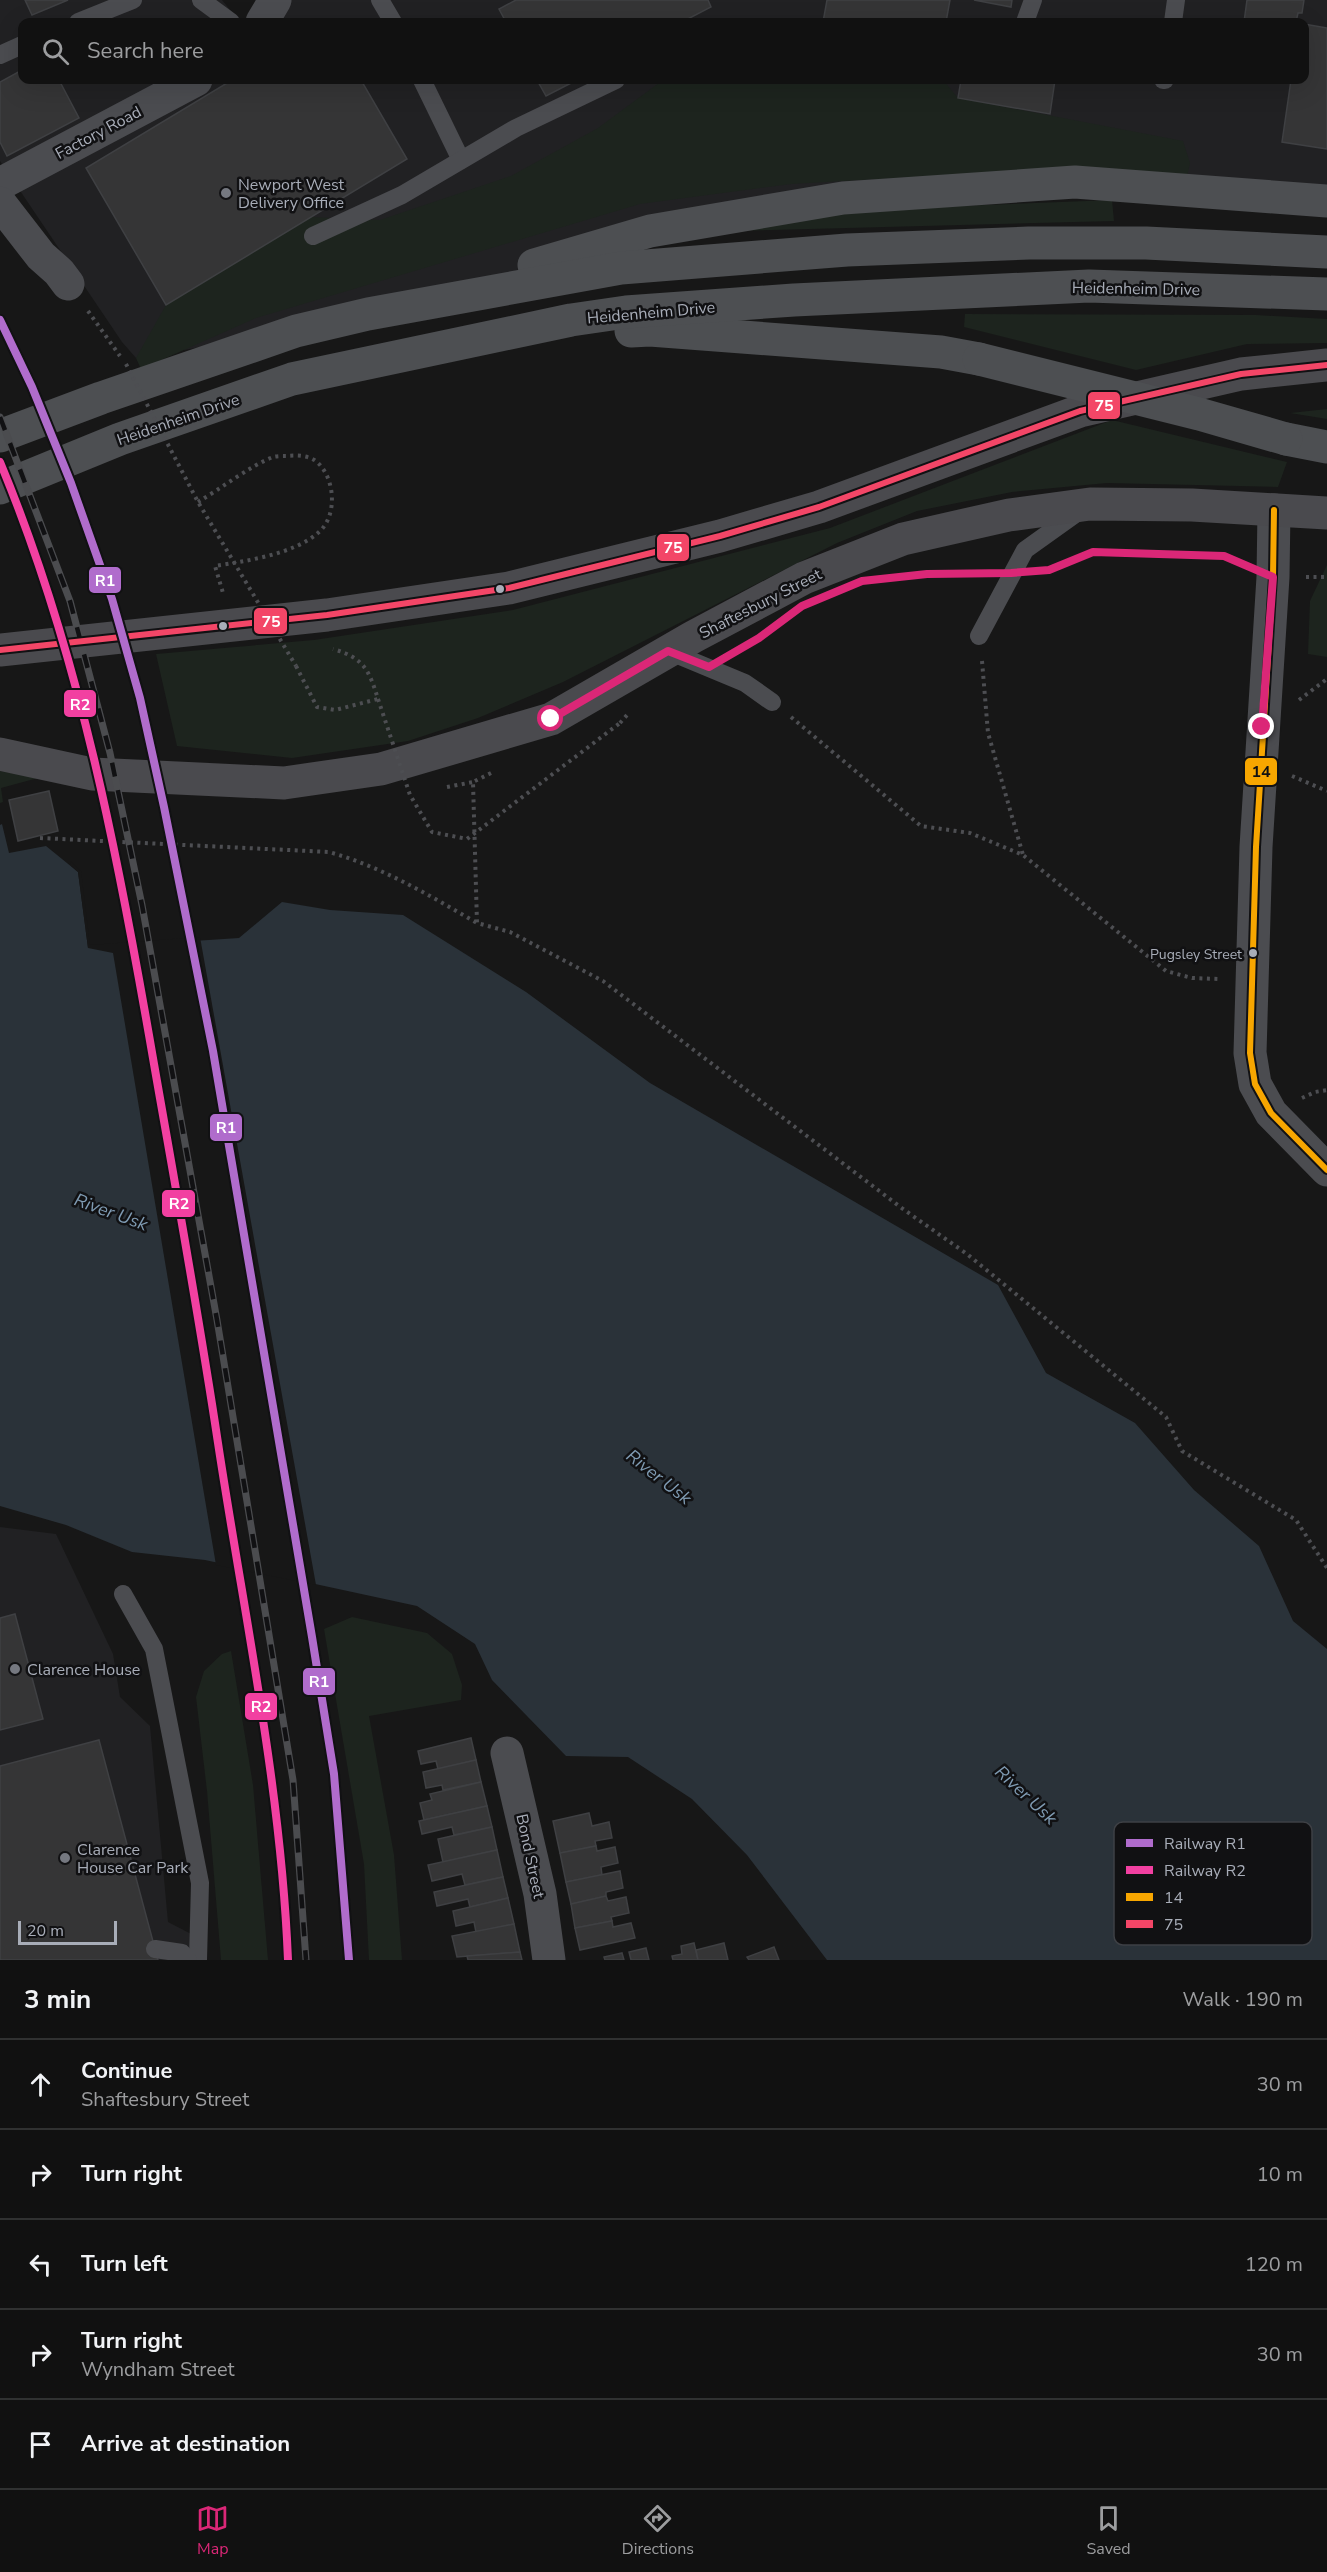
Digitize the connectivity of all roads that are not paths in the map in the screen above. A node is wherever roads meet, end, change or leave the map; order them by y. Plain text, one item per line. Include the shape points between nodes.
1 (133, 0) edge
2 (201, 0) edge
3 (275, 0) edge
4 (380, 0) edge
5 (1033, 0) edge
6 (1176, 0) edge
7 (88, 18) edge
8 (226, 18) edge
9 (264, 18) edge
10 (391, 18) edge
11 (1026, 18) edge
12 (1174, 18) edge
13 (18, 47) edge
14 (0, 55) edge
15 (188, 84) edge
16 (425, 84) edge
17 (608, 84) edge
18 (461, 160) junction
19 (0, 184) edge
20 (1327, 201) edge
21 (0, 203) edge
22 (313, 236) dead end
23 (1327, 252) edge
24 (68, 284) road end
25 (1327, 294) edge
26 (368, 314) junction
27 (480, 339) junction
28 (1327, 365) edge
29 (0, 436) edge
30 (1327, 447) edge
31 (0, 488) edge
32 (1090, 504) junction
33 (1274, 510) junction
34 (1327, 513) edge
35 (979, 636) road end
36 (0, 650) edge
37 (668, 651) junction
38 (772, 702) road end
39 (0, 754) edge
40 (1327, 1170) edge
41 (123, 1594) dead end
42 (507, 1753) dead end
43 (155, 1949) dead end
44 (188, 1960) edge
45 (198, 1960) edge
46 (549, 1960) edge

1 - 7 lane
2 - 8 lane
3 - 9 street
4 - 10 lane
5 - 11 lane
6 - 12 lane
13 - 14 lane
15 - 19 street, Factory Road
16 - 18 lane
17 - 18 lane via 516,128
18 - 22 lane via 402,195
20 - 26 main road via 1075,182 843,198 650,231
21 - 24 street
23 - 26 main road via 1146,243 847,250 621,268
25 - 27 main road, Heidenheim Drive via 1089,286 794,300 626,312
26 - 29 main road via 296,331
27 - 30 main road, bridge via 650,330 941,352
27 - 31 main road, Heidenheim Drive via 292,379 120,439
28 - 36 main road via 1241,374 1080,411 819,507 720,536 508,588 327,615
32 - 33 main road, Shaftesbury Street
32 - 35 lane via 1025,550
32 - 37 main road, Shaftesbury Street via 1009,515 903,539 804,578
33 - 34 main road, Shaftesbury Street
33 - 40 street via 1250,1053 1254,1084 1271,1113
37 - 38 lane via 745,683
37 - 39 main road, Shaftesbury Street via 551,719 381,769 272,783 92,774
41 - 45 lane via 154,1649 200,1883
42 - 46 street, Bond Street via 540,1894
43 - 44 lane via 182,1953

